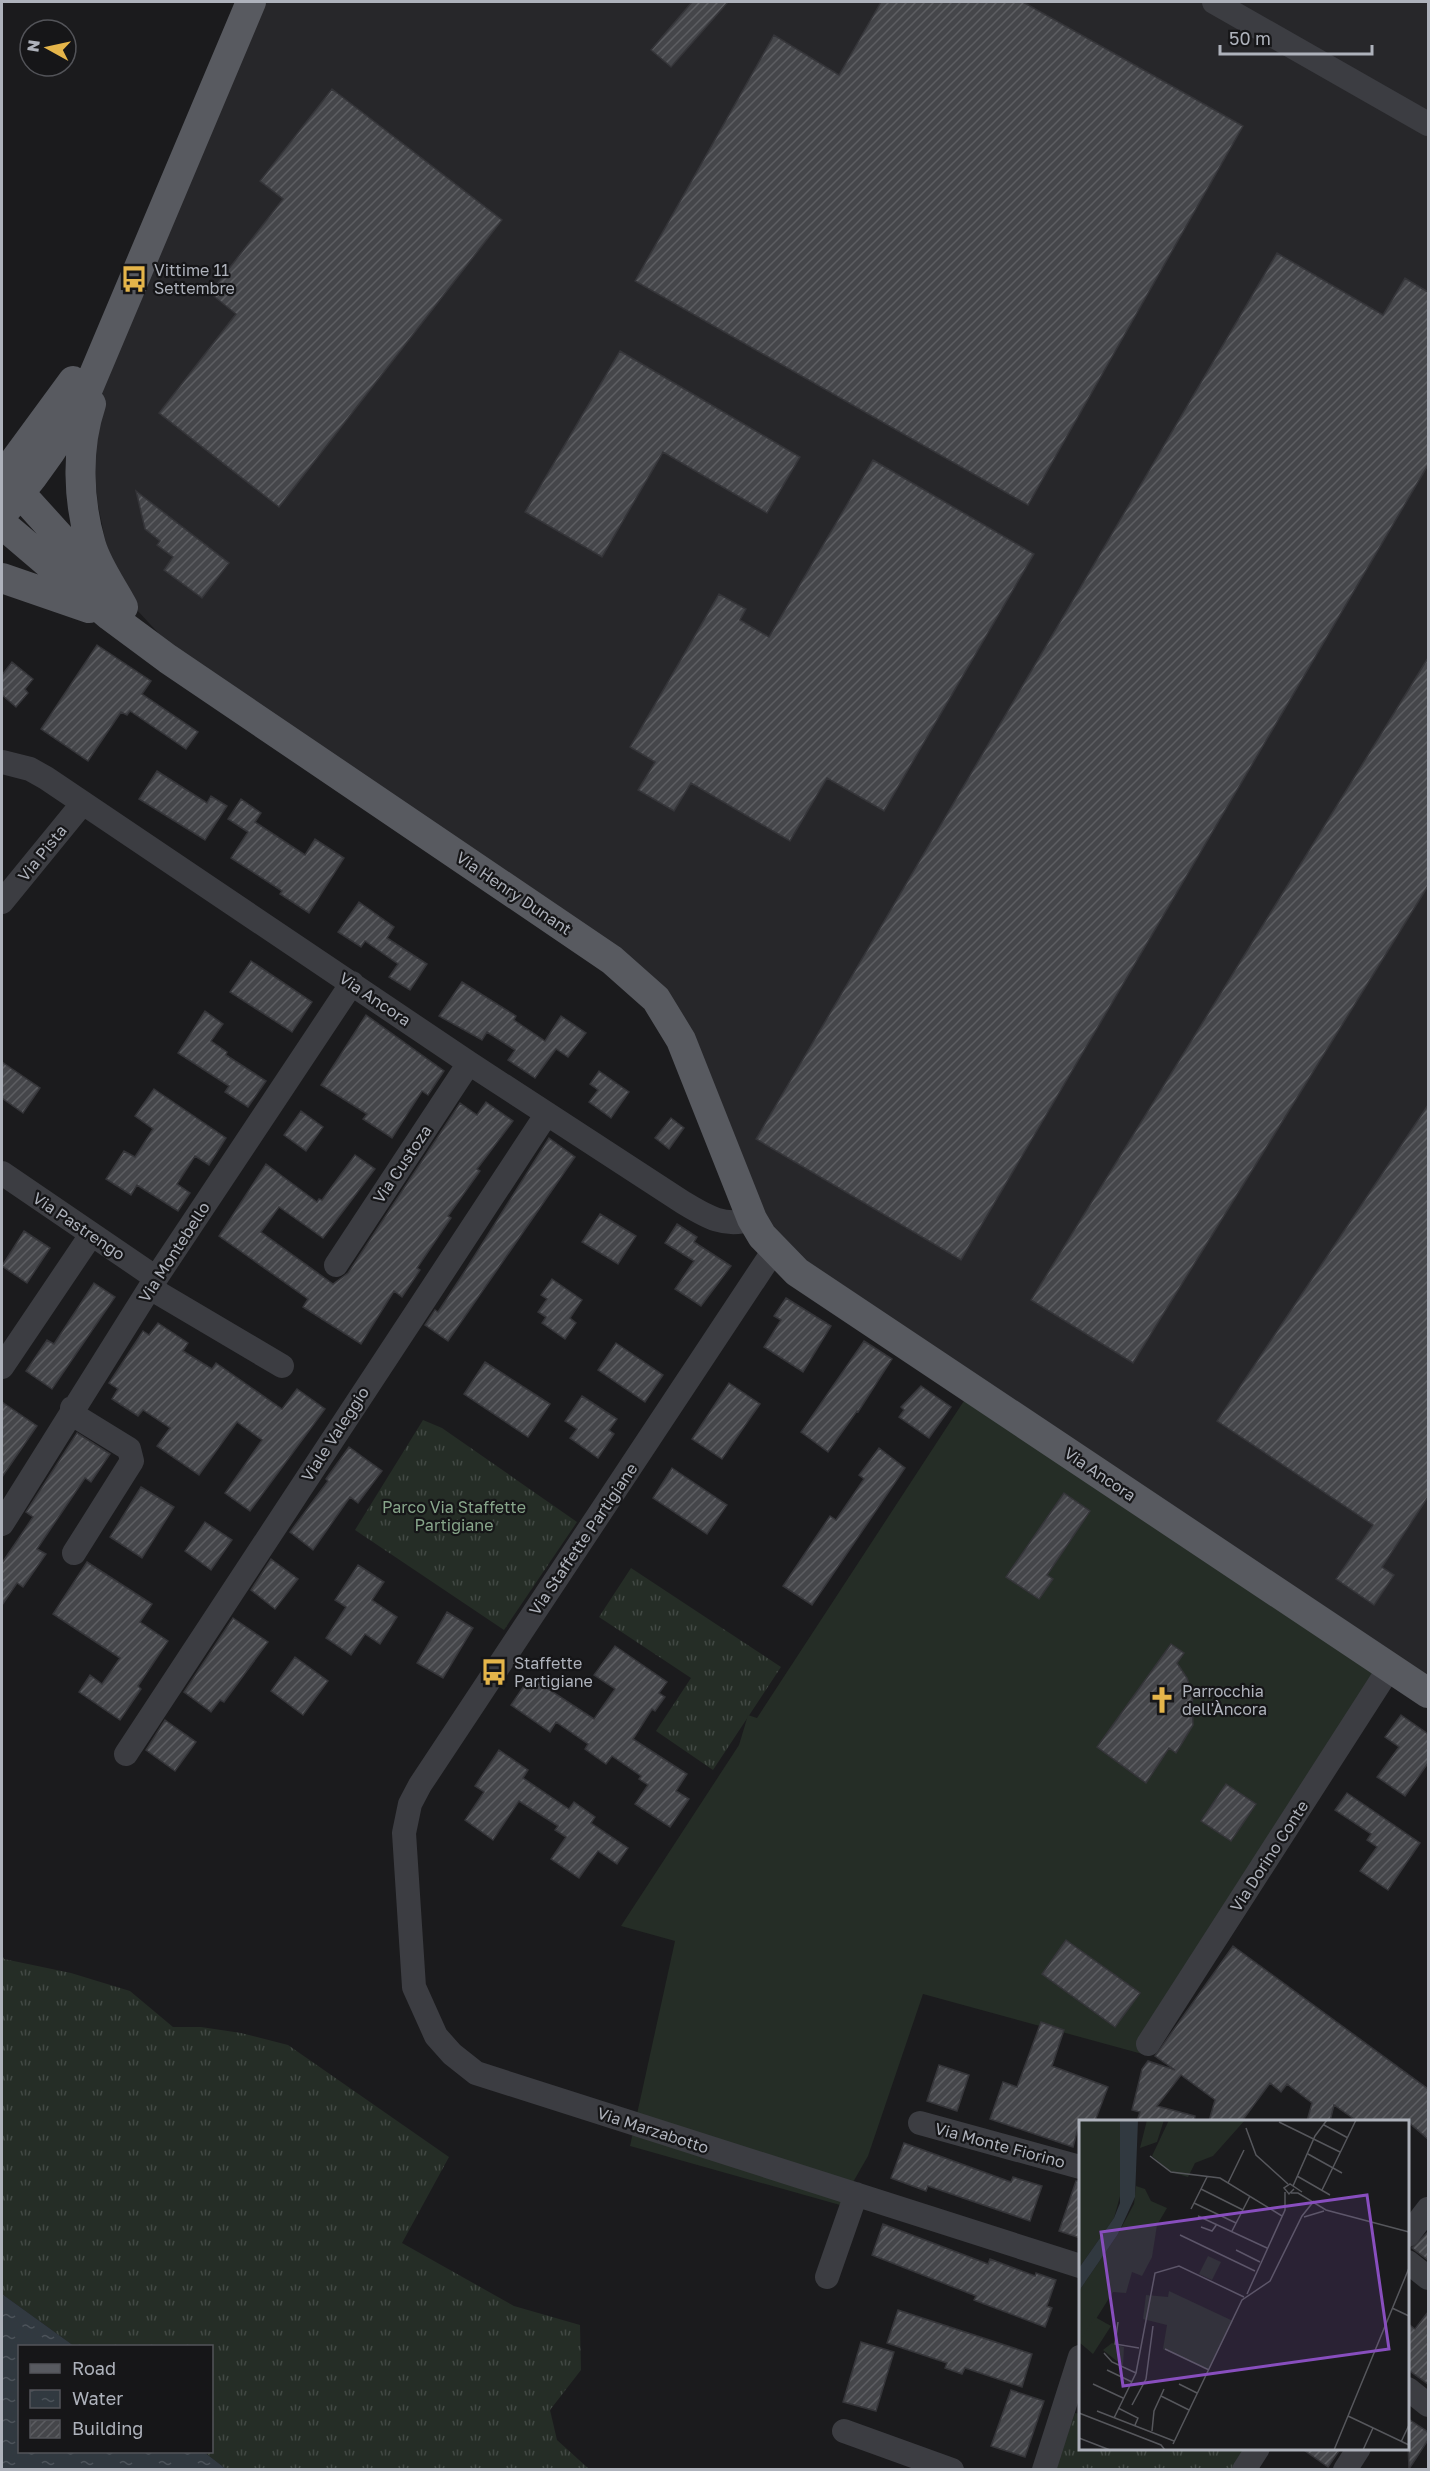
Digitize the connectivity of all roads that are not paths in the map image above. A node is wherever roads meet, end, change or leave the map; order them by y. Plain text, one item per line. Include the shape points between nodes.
1 (251, 2) edge
2 (1214, 2) edge
3 (1428, 124) edge
4 (132, 283) junction
5 (6, 493) edge
6 (2, 524) edge
7 (2, 578) edge
8 (117, 612) junction
9 (2, 762) edge
10 (82, 804) junction
11 (2, 902) edge
12 (352, 983) junction
13 (469, 1063) junction
14 (546, 1115) junction
15 (2, 1173) edge
16 (752, 1219) junction
17 (91, 1234) junction
18 (774, 1250) junction
19 (336, 1265) dead end
20 (153, 1282) junction
21 (282, 1366) dead end
22 (2, 1367) edge
23 (72, 1408) junction
24 (2, 1524) edge
25 (74, 1553) dead end
26 (1390, 1667) junction
27 (1428, 1693) edge
28 (126, 1754) dead end
29 (404, 1833) joint
30 (1148, 2044) dead end
31 (920, 2122) dead end
32 (1079, 2167) edge
33 (856, 2194) junction
34 (1428, 2209) edge
35 (1409, 2233) edge
36 (1409, 2264) edge
37 (1079, 2266) edge
38 (827, 2277) dead end
39 (1428, 2278) edge
40 (1079, 2360) edge
41 (1409, 2391) edge
42 (1428, 2405) edge
43 (844, 2431) dead end
44 (1257, 2450) edge
45 (1358, 2450) edge
46 (952, 2469) edge
47 (1044, 2469) edge
48 (1244, 2469) edge
49 (1345, 2469) edge

1 - 4 main road
2 - 3 street
4 - 5 main road via 84,398 65,431
4 - 8 main road via 88,412 80,482 91,547
5 - 8 main road
6 - 8 main road
7 - 8 main road
8 - 16 main road, Via Henry Dunant via 168,659 612,960 656,999 681,1040
9 - 10 street, Via Ancora via 30,769
10 - 11 street, Via Pista
10 - 12 street, Via Ancora
12 - 13 street, Via Ancora
12 - 20 street, Via Montebello
13 - 14 street, Via Ancora
13 - 19 street, Via Custoza
14 - 16 street, Via Ancora via 714,1221 738,1224
14 - 28 street, Viale Valeggio
15 - 17 street, Via Pastrengo
16 - 18 main road, Via Henry Dunant
17 - 20 street, Via Pastrengo
17 - 22 street
18 - 26 main road, Via Ancora via 797,1272
18 - 29 street, Via Staffette Partigiane via 420,1785 410,1804
20 - 21 street, Via Pastrengo
20 - 23 street, Via Montebello
23 - 24 street, Via Montebello
23 - 25 street via 77,1417 129,1449 132,1461
26 - 27 main road, Via Ancora
26 - 30 street, Via Dorino Conte
29 - 33 street, Via Marzabotto via 414,1987 436,2036 452,2054 476,2073
31 - 32 street, Via Monte Fiorino
33 - 37 street, Via Marzabotto
33 - 38 street
34 - 35 street
36 - 39 street
40 - 47 street
41 - 42 street
43 - 46 street
44 - 48 street
45 - 49 street

